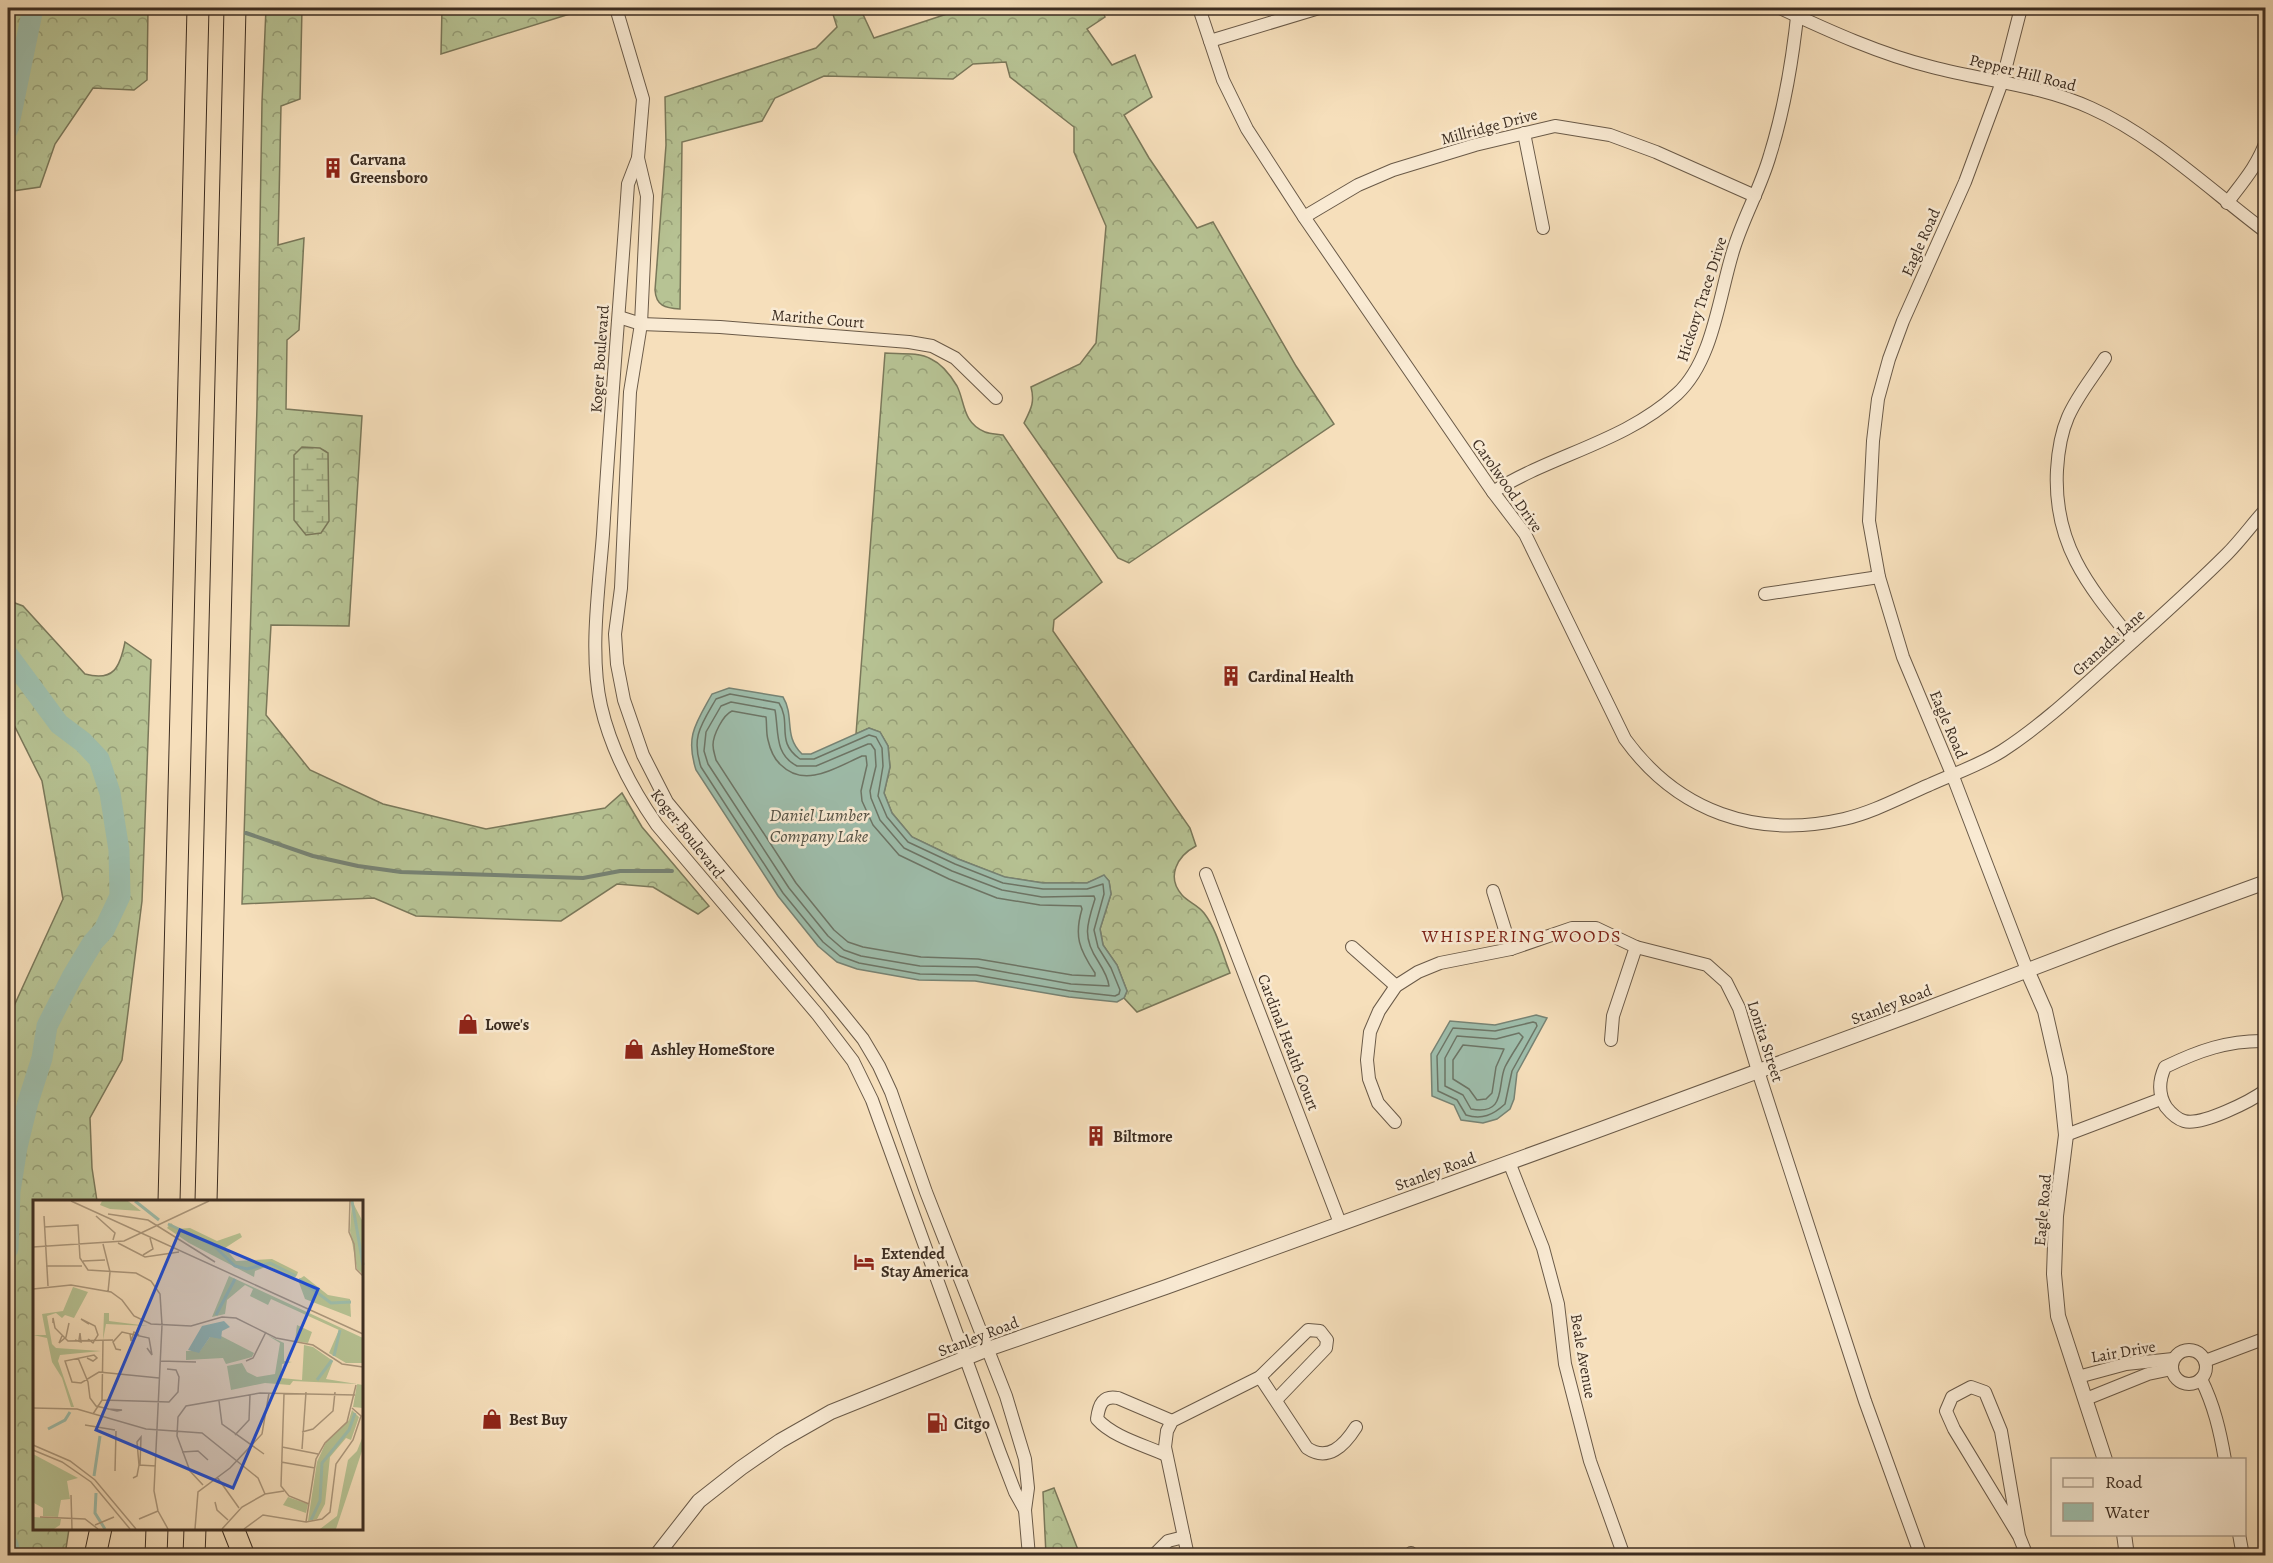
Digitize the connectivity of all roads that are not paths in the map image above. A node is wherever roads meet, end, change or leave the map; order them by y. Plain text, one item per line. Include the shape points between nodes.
1 (198, 8) edge
2 (235, 8) edge
3 (616, 8) edge
4 (1199, 8) edge
5 (1319, 8) edge
6 (1780, 8) edge
7 (2021, 8) edge
8 (1798, 12) edge
9 (1210, 41) junction
10 (2002, 82) junction
11 (1524, 133) junction
12 (2265, 141) edge
13 (638, 158) junction
14 (1755, 196) junction
15 (2227, 203) junction
16 (1304, 217) junction
17 (1543, 228) dead end
18 (2265, 232) edge
19 (619, 317) junction
20 (641, 324) junction
21 (2105, 358) dead end
22 (996, 398) dead end
23 (1493, 492) junction
24 (2265, 508) edge
25 (1878, 577) junction
26 (1765, 594) dead end
27 (2133, 641) junction
28 (1953, 774) junction
29 (1206, 874) dead end
30 (2265, 882) edge
31 (1493, 891) dead end
32 (1352, 947) dead end
33 (1636, 947) junction
34 (1511, 949) junction
35 (2027, 970) junction
36 (1396, 986) junction
37 (174, 1038) junction
38 (1611, 1040) dead end
39 (2265, 1041) edge
40 (1758, 1071) junction
41 (2265, 1090) edge
42 (2161, 1100) junction
43 (1395, 1122) dead end
44 (2066, 1135) junction
45 (1509, 1162) junction
46 (155, 1200) edge
47 (169, 1200) edge
48 (206, 1200) edge
49 (1340, 1223) junction
50 (2265, 1338) edge
51 (988, 1349) junction
52 (965, 1359) junction
53 (2205, 1361) junction
54 (2172, 1364) junction
55 (1260, 1377) junction
56 (2078, 1377) junction
57 (2201, 1379) junction
58 (2086, 1399) junction
59 (1276, 1400) junction
60 (1172, 1421) junction
61 (1356, 1427) dead end
62 (1166, 1455) junction
63 (2104, 1458) edge
64 (2225, 1458) edge
65 (1025, 1510) junction
66 (100, 1530) edge
67 (157, 1530) edge
68 (195, 1530) edge
69 (234, 1530) edge
70 (2019, 1536) junction
71 (2124, 1536) edge
72 (2239, 1536) edge
73 (1184, 1537) junction
74 (95, 1556) edge
75 (156, 1556) edge
76 (194, 1556) edge
77 (244, 1556) edge
78 (656, 1556) edge
79 (1029, 1556) edge
80 (1153, 1556) edge
81 (1188, 1556) edge
82 (1408, 1556) edge
83 (1413, 1556) edge
84 (1624, 1556) edge
85 (1921, 1556) edge
86 (2027, 1556) edge
87 (2127, 1556) edge
88 (2243, 1556) edge

1 - 37 highway
2 - 48 highway
3 - 13 street, Koger Boulevard via 643,99
4 - 9 street, Carolwood Drive
5 - 9 street
6 - 8 street, Pepper Hill Road
7 - 10 street, Eagle Road
8 - 10 street, Pepper Hill Road via 1882,51
8 - 14 street, Hickory Trace Drive via 1786,95
9 - 16 street, Carolwood Drive via 1223,80 1247,129
10 - 15 street, Pepper Hill Road via 2091,108 2138,132
10 - 25 street, Eagle Road via 1965,182 1903,321 1878,399 1869,521
11 - 14 street, Millridge Drive via 1555,126 1610,135
11 - 16 street, Millridge Drive via 1394,170 1358,185
11 - 17 street
12 - 15 street
13 - 19 street, Koger Boulevard via 628,184
13 - 20 street, Koger Boulevard via 647,196
14 - 23 street, Hickory Trace Drive via 1734,246 1698,369 1678,393 1632,426
15 - 18 street, Pepper Hill Road
16 - 23 street, Carolwood Drive
19 - 20 street, Marithe Court
19 - 52 street, Koger Boulevard via 596,664 609,734 638,798 657,825 853,1061 876,1109
20 - 22 street, Marithe Court via 933,346 955,358
20 - 51 street, Koger Boulevard via 630,392 621,588 615,634 617,664 632,726 667,802 842,1012 879,1066
21 - 27 street via 2068,417 2058,454 2056,495 2063,533 2077,565
23 - 28 street, Carolwood Drive via 1525,534 1625,739 1643,763 1695,802 1727,817 1756,823 1807,824 1845,819
24 - 27 street, Granada Lane via 2229,552
25 - 26 street
25 - 28 street, Eagle Road via 1903,657
27 - 28 street, Granada Lane via 2044,721 2001,752
28 - 35 street, Eagle Road
29 - 49 street, Cardinal Health Court
30 - 35 street, Stanley Road
31 - 34 street
32 - 36 street
33 - 34 street, Lonita Street via 1596,928 1572,928
33 - 38 street via 1613,1016
33 - 40 street, Lonita Street via 1707,965 1726,981 1739,1008
34 - 36 street, Lonita Street via 1440,963
35 - 40 street, Stanley Road
35 - 44 street, Eagle Road via 2045,1011 2060,1077
36 - 43 street, Lonita Street via 1370,1032 1367,1060 1378,1103
37 - 46 highway
37 - 47 highway
39 - 42 street via 2217,1045 2165,1066
40 - 45 street, Stanley Road
40 - 85 street, Lonita Street via 1865,1401
41 - 42 street via 2242,1105 2189,1122 2174,1115
42 - 44 street
44 - 56 street, Eagle Road via 2054,1274 2058,1316
45 - 49 street, Stanley Road
45 - 84 street, Beale Avenue via 1543,1248 1590,1461
49 - 51 street, Stanley Road
50 - 53 street
51 - 52 street, Stanley Road
51 - 65 street, Koger Boulevard via 1025,1459
52 - 65 street, Koger Boulevard
52 - 78 street, Stanley Road via 831,1412 780,1441 699,1502
53 - 54 street, Lair Drive via 2192,1350 2181,1352
53 - 57 street
54 - 56 street, Lair Drive via 2126,1364
54 - 57 street, Lair Drive via 2180,1382 2191,1384
54 - 58 street, Lair Drive
55 - 59 street
55 - 59 street via 1308,1330 1320,1331 1327,1340 1316,1360
55 - 60 street
56 - 58 street, Eagle Road
57 - 64 street via 2211,1400
58 - 63 street, Eagle Road
59 - 61 street via 1307,1448 1315,1453 1332,1452
60 - 62 street via 1167,1431
60 - 62 street via 1109,1396 1098,1411 1097,1419 1102,1425
62 - 73 street
65 - 79 street
66 - 74 highway
67 - 75 highway
68 - 76 highway
69 - 77 highway
70 - 70 street via 2001,1431 1985,1392 1971,1387 1952,1397 1946,1411
70 - 86 street
71 - 87 street
72 - 88 street
73 - 80 street via 1168,1541
73 - 81 street
82 - 83 street

